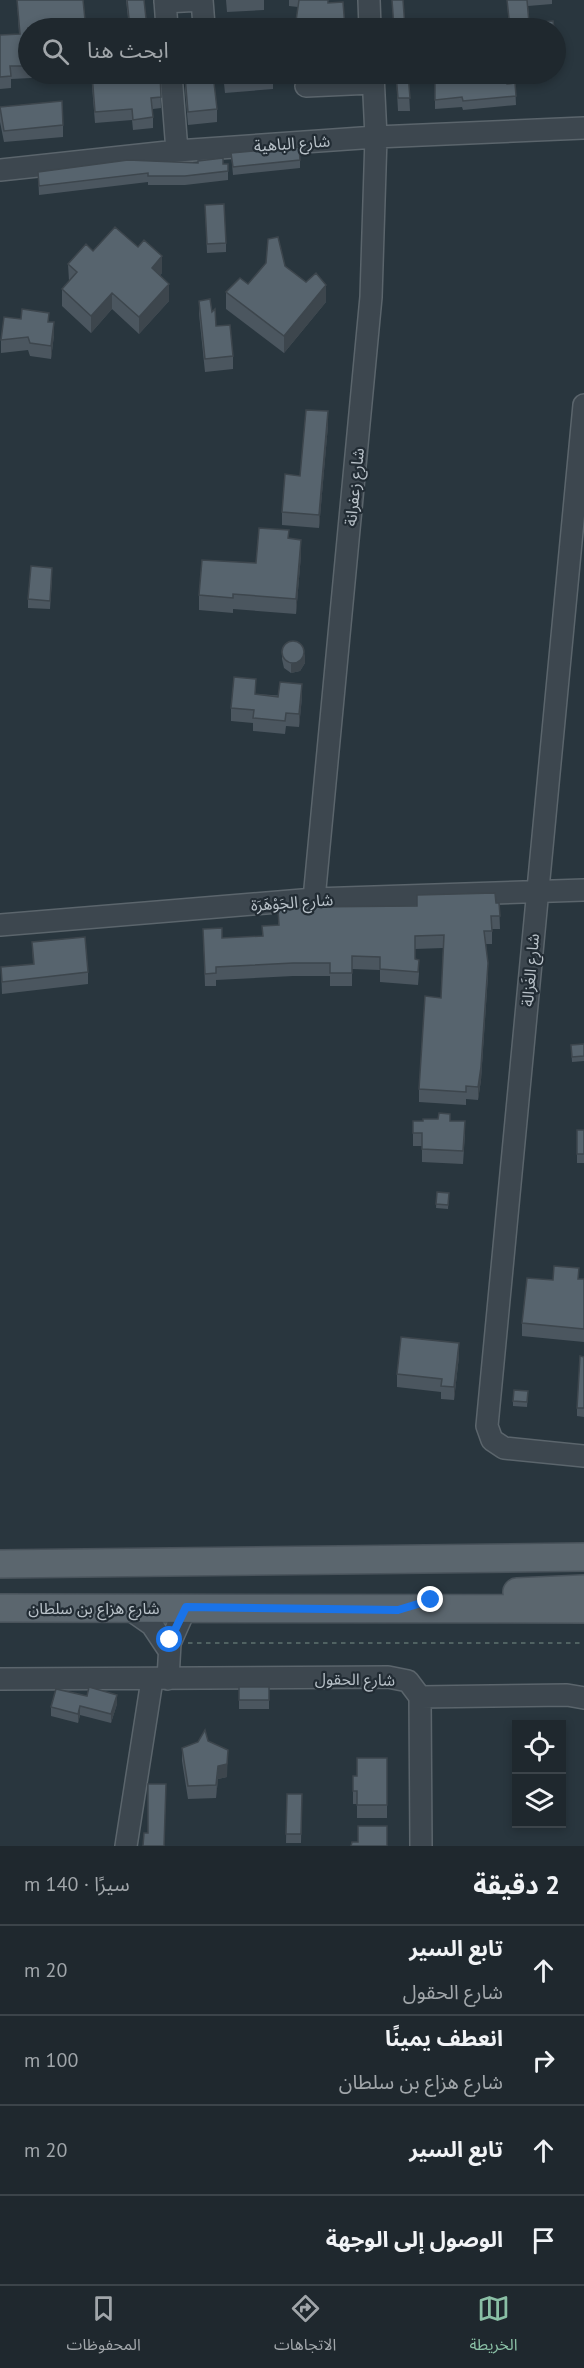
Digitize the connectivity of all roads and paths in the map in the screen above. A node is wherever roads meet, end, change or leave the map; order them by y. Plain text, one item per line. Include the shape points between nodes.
1 (202, 0) edge
2 (369, 0) edge
3 (165, 1) edge
4 (166, 18) edge
5 (203, 18) edge
6 (370, 18) edge
7 (172, 84) edge
8 (323, 84) edge
9 (373, 84) edge
10 (306, 86) dead end
11 (584, 128) edge
12 (376, 137) junction
13 (177, 150) junction
14 (0, 170) edge
15 (584, 405) edge
16 (583, 427) edge
17 (584, 890) edge
18 (537, 891) junction
19 (314, 899) junction
20 (0, 926) edge
21 (584, 1456) edge
22 (584, 1543) edge
23 (584, 1557) edge
24 (87, 1563) junction
25 (0, 1564) edge
26 (584, 1589) edge
27 (186, 1607) junction
28 (0, 1608) edge
29 (129, 1609) junction
30 (584, 1609) edge
31 (398, 1610) junction
32 (584, 1643) edge
33 (169, 1646) junction
34 (0, 1678) edge
35 (160, 1680) junction
36 (420, 1697) junction
37 (584, 1698) edge
38 (126, 1846) edge
39 (421, 1846) edge

1 - 3 street
1 - 5 street
2 - 6 street
3 - 4 street
7 - 13 street
8 - 10 street
9 - 12 street, شارع زعفرانة
11 - 12 street, شارع الباهية
12 - 13 street, شارع الباهية
12 - 19 street, شارع زعفرانة via 366,360
13 - 14 street, شارع الباهية
15 - 16 street, شارع الغَزالة
16 - 18 street, شارع الغَزالة
17 - 18 street, شارع الجَوْهَرَة
18 - 19 street, شارع الجَوْهَرَة
18 - 21 street, شارع الغَزالة via 487,1426 492,1440 504,1448
19 - 20 street, شارع الجَوْهَرَة
22 - 24 main road via 136,1548
23 - 24 main road
24 - 25 main road
26 - 31 main road via 431,1600
27 - 29 main road, شارع هزاع بن سلطان
27 - 31 main road, شارع هزاع بن سلطان
27 - 33 street
28 - 29 main road, شارع هزاع بن سلطان
29 - 33 street via 152,1625
30 - 31 main road, شارع هزاع بن سلطان
32 - 33 path
33 - 35 street
34 - 35 street, شارع الحقول
35 - 36 street, شارع الحقول via 398,1677 415,1688
35 - 38 street
36 - 37 street
36 - 39 street

